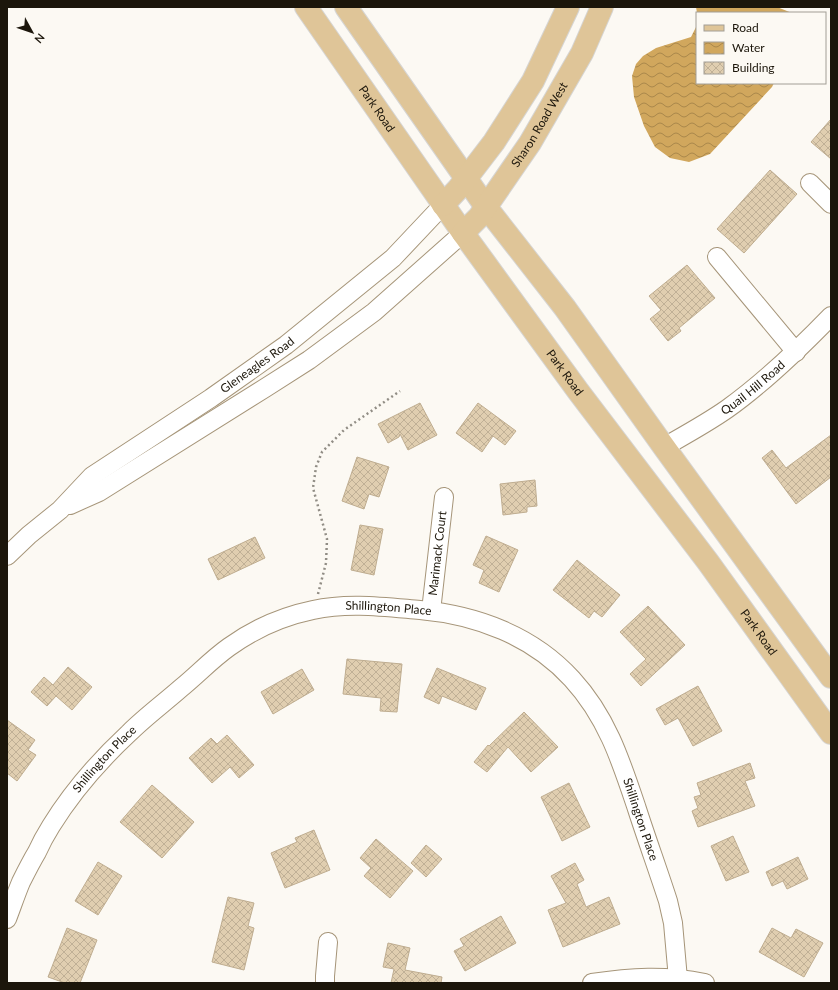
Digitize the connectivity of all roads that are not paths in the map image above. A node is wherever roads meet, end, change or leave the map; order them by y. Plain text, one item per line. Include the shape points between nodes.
1 (306, 7) edge
2 (346, 7) edge
3 (568, 7) edge
4 (602, 7) edge
5 (466, 178) junction
6 (810, 183) dead end
7 (831, 204) edge
8 (443, 205) junction
9 (486, 207) junction
10 (463, 233) junction
11 (716, 257) dead end
12 (831, 316) edge
13 (796, 352) junction
14 (664, 447) junction
15 (444, 497) dead end
16 (60, 510) junction
17 (7, 556) edge
18 (431, 611) junction
19 (831, 677) edge
20 (831, 733) edge
21 (7, 918) edge
22 (328, 942) dead end
23 (678, 979) junction
24 (325, 983) edge
25 (592, 983) edge
26 (704, 983) edge

1 - 8 main road, Park Road
2 - 5 main road
3 - 5 main road via 533,81 494,142
4 - 9 main road, Sharon Road West via 582,53 530,143
5 - 8 main road
5 - 9 main road
6 - 7 street
8 - 10 main road, Park Road
8 - 16 street, Gleneagles Road via 393,258 286,345 212,398 92,476
9 - 10 main road, Sharon Road West
9 - 14 main road via 565,308
10 - 16 street, Gleneagles Road via 374,312 308,360 99,492
10 - 20 main road, Park Road via 578,391 708,562
11 - 13 street
12 - 13 street, Quail Hill Road
13 - 14 street, Quail Hill Road via 765,380 726,409
14 - 19 main road
15 - 18 street, Marimack Court
16 - 17 street, Gleneagles Road
18 - 21 street, Shillington Place via 374,606 314,609 265,626 236,642 130,732 95,767 51,826 21,882
18 - 23 street, Shillington Place via 495,626 524,640 558,665 592,704 622,764 668,901
22 - 24 street
23 - 25 street via 647,977
23 - 26 street

